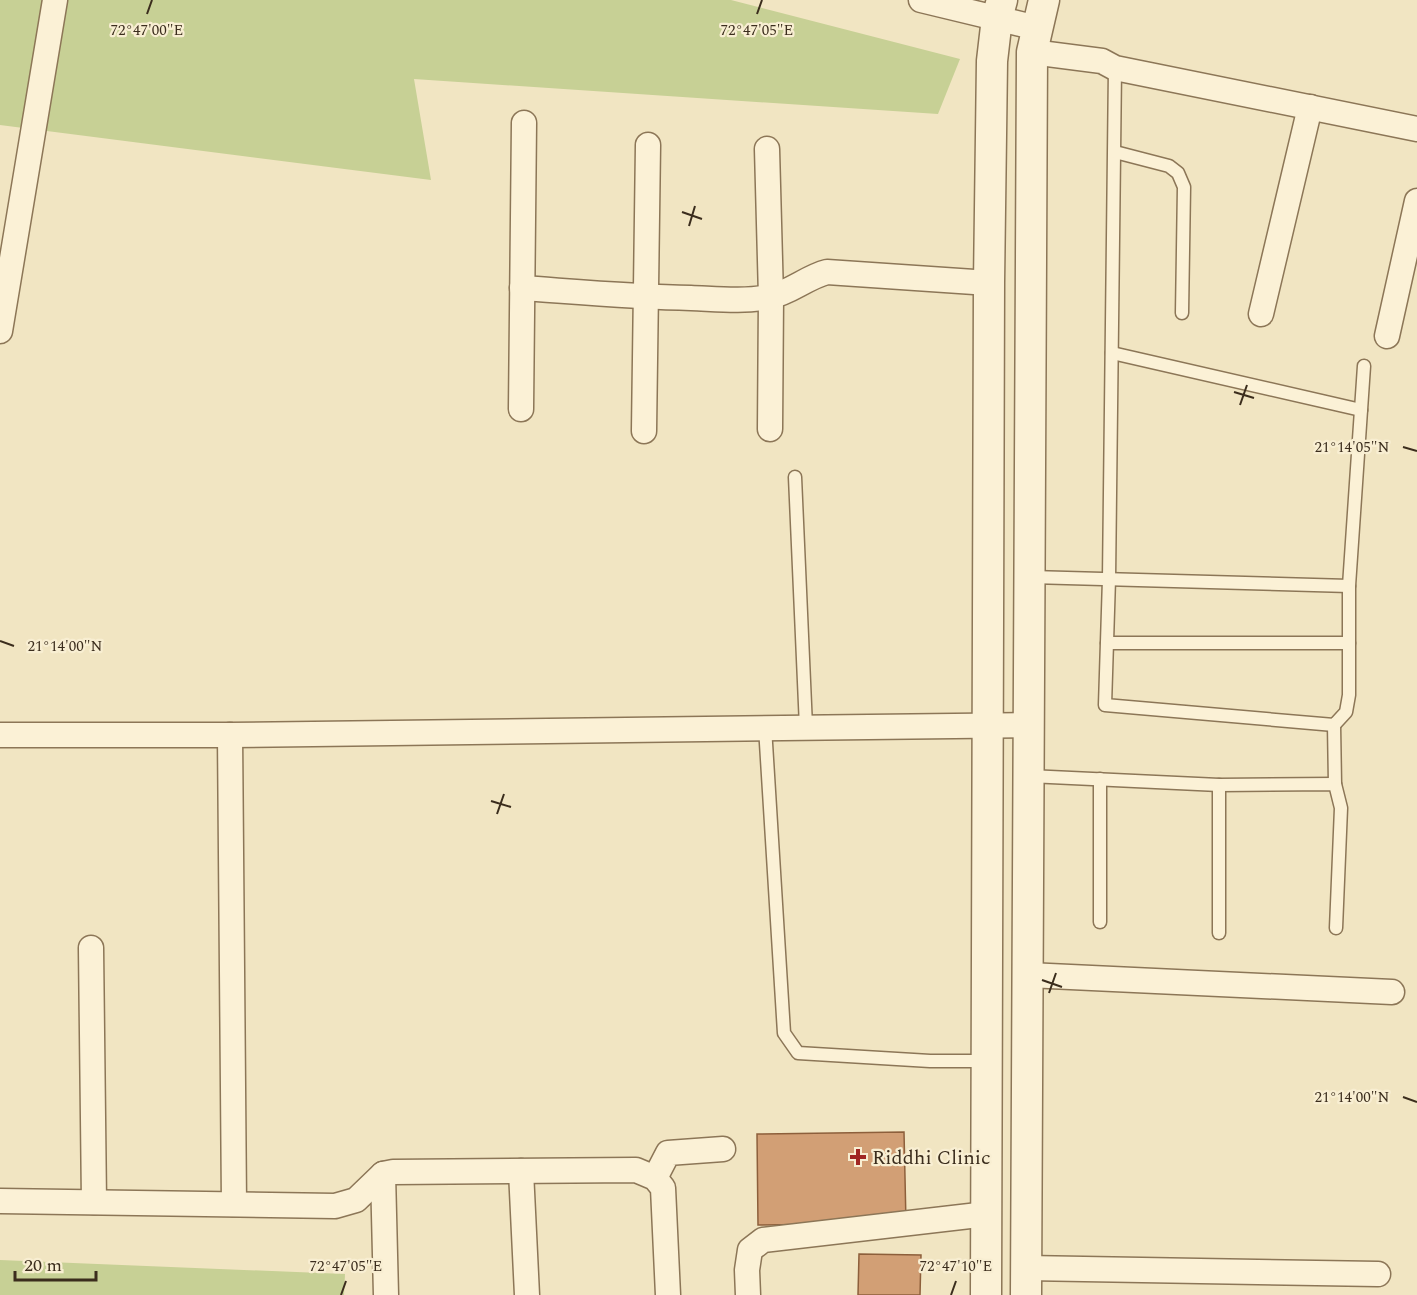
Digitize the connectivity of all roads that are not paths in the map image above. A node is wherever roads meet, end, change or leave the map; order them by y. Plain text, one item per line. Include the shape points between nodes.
1 (55, 0) edge
2 (921, 0) edge
3 (999, 9) edge
4 (1038, 26) edge
5 (1115, 68) junction
6 (1310, 107) junction
7 (524, 123) dead end
8 (1417, 129) edge
9 (648, 145) dead end
10 (767, 149) dead end
11 (1115, 152) junction
12 (1417, 201) edge
13 (989, 283) junction
14 (522, 288) junction
15 (646, 297) junction
16 (771, 297) junction
17 (1182, 313) dead end
18 (1261, 314) dead end
19 (0, 331) edge
20 (1387, 336) dead end
21 (1112, 353) junction
22 (1364, 366) dead end
23 (521, 409) dead end
24 (1361, 411) junction
25 (770, 429) dead end
26 (644, 431) dead end
27 (795, 477) dead end
28 (1029, 577) junction
29 (1109, 579) junction
30 (1349, 586) junction
31 (1107, 643) junction
32 (1349, 643) junction
33 (1334, 724) junction
34 (988, 725) junction
35 (1029, 725) junction
36 (765, 727) junction
37 (806, 727) junction
38 (0, 735) edge
39 (230, 735) junction
40 (1029, 776) junction
41 (1100, 779) junction
42 (1335, 784) junction
43 (1219, 785) junction
44 (1100, 922) dead end
45 (1336, 928) dead end
46 (1219, 933) dead end
47 (91, 948) dead end
48 (1028, 975) junction
49 (1392, 992) dead end
50 (987, 1061) junction
51 (723, 1149) dead end
52 (521, 1171) junction
53 (383, 1174) junction
54 (656, 1178) junction
55 (0, 1201) edge
56 (94, 1202) junction
57 (234, 1204) junction
58 (987, 1214) junction
59 (1378, 1274) dead end
60 (1026, 1281) edge
61 (386, 1295) edge
62 (527, 1295) edge
63 (668, 1295) edge
64 (748, 1295) edge
65 (986, 1295) edge

1 - 19 street
2 - 3 street
3 - 4 street
3 - 13 street via 992,61
4 - 5 street
4 - 28 street
5 - 6 street
5 - 11 lane
6 - 8 street
6 - 18 street
7 - 14 street
9 - 15 street
10 - 16 street
11 - 17 lane via 1169,166 1178,173 1184,187
11 - 21 lane
12 - 20 street
13 - 16 street via 827,272
13 - 34 street
14 - 15 street
14 - 23 street
15 - 16 street
15 - 26 street
16 - 25 street
21 - 24 lane
21 - 29 lane
22 - 24 lane
24 - 30 lane
27 - 37 lane
28 - 29 lane
28 - 35 street
29 - 30 lane
29 - 31 lane
30 - 32 lane
31 - 32 lane
31 - 33 lane via 1105,705
32 - 33 lane via 1346,712
33 - 42 lane
34 - 35 street
34 - 37 street
34 - 50 street
35 - 40 street
36 - 37 street
36 - 39 street
36 - 50 lane via 784,1034 798,1053
38 - 39 street
39 - 57 street
40 - 41 lane
40 - 48 street
41 - 43 lane
41 - 44 lane
42 - 43 lane
42 - 45 lane via 1341,808
43 - 46 lane
47 - 56 street
48 - 49 street
48 - 60 street
50 - 58 street
51 - 54 street via 668,1153
52 - 53 street
52 - 54 street via 636,1170
52 - 62 street
53 - 57 street via 356,1200 335,1206
53 - 61 street
54 - 63 street via 663,1188
55 - 56 street
56 - 57 street
58 - 64 street via 763,1240 750,1250
58 - 65 street
59 - 60 street

